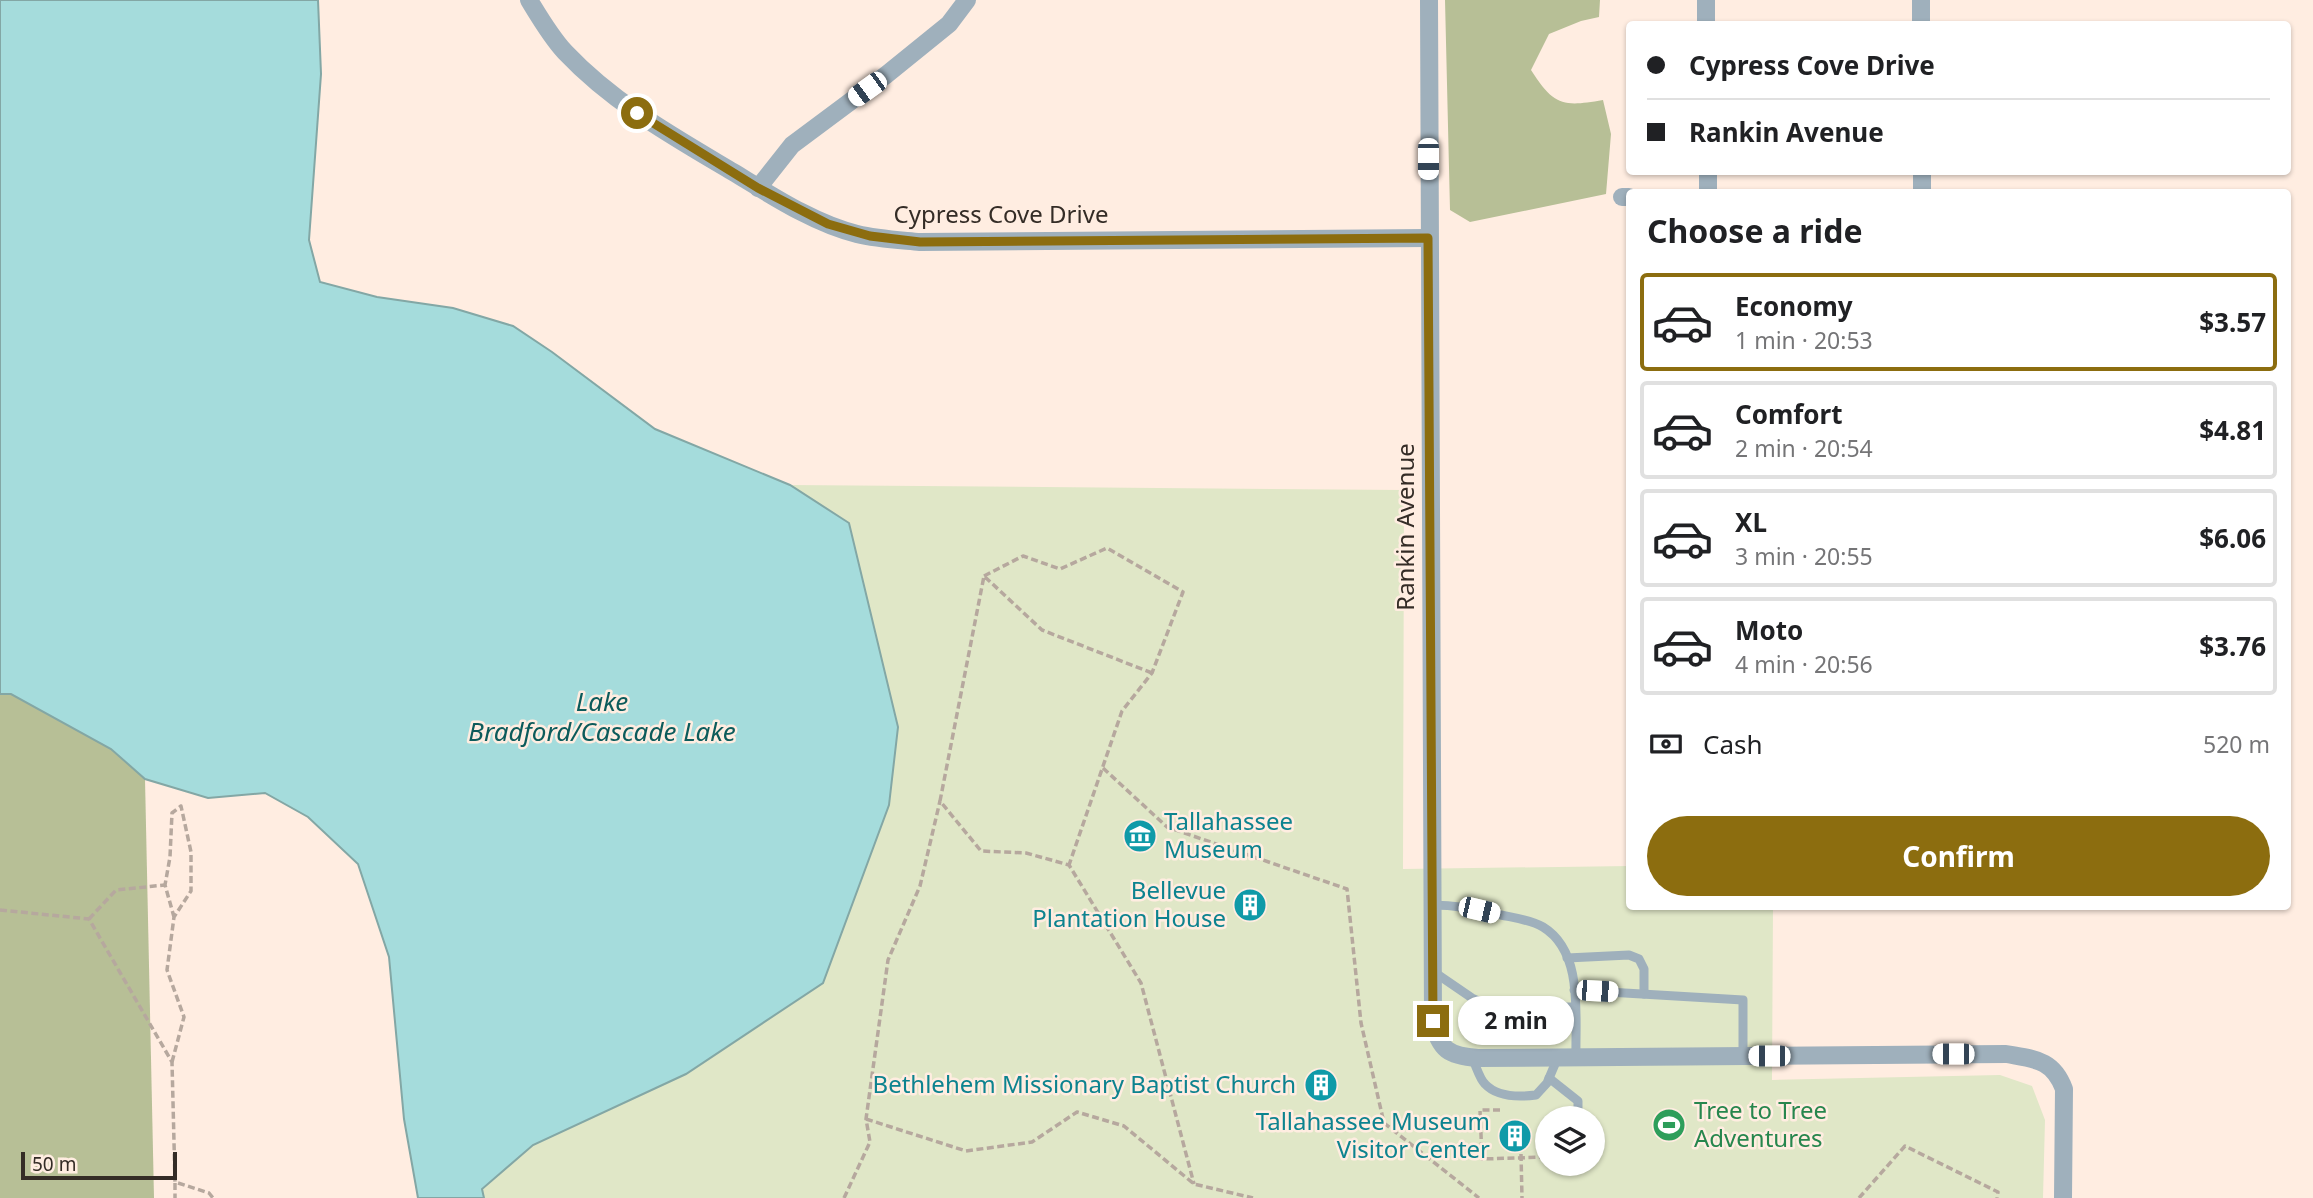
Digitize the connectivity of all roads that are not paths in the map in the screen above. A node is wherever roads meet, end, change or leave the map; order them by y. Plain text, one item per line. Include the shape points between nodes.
1 (528, 0) edge
2 (967, 0) edge
3 (1429, 0) edge
4 (1706, 0) edge
5 (1921, 0) edge
6 (1706, 21) edge
7 (1921, 21) edge
8 (758, 188) junction
9 (1428, 238) junction
10 (1433, 905) junction
11 (1567, 958) junction
12 (1433, 971) junction
13 (1574, 990) junction
14 (1644, 994) junction
15 (1575, 1007) junction
16 (1743, 1056) junction
17 (1567, 1057) junction
18 (1472, 1058) junction
19 (1549, 1078) junction
20 (1578, 1106) edge
21 (2063, 1198) edge

1 - 8 street, Cypress Cove Drive via 564,51 619,100
2 - 8 street via 949,24 792,145
3 - 9 street, Rankin Avenue
4 - 6 street
5 - 7 street
8 - 9 street, Cypress Cove Drive via 856,234 920,242
9 - 10 street, Rankin Avenue
10 - 11 lane via 1458,905 1543,927
10 - 12 street, Rankin Avenue
11 - 13 lane
11 - 14 lane via 1639,958
12 - 15 lane via 1492,1007
12 - 18 street, Rankin Avenue via 1437,1039 1445,1050
13 - 14 lane
13 - 15 lane
14 - 16 lane via 1743,1000
15 - 17 lane
16 - 17 street
16 - 21 street via 2006,1054 2035,1059 2058,1074 2064,1089
17 - 18 street
17 - 19 lane
18 - 19 lane via 1484,1083 1495,1091 1520,1097 1536,1095
19 - 20 lane via 1578,1101

